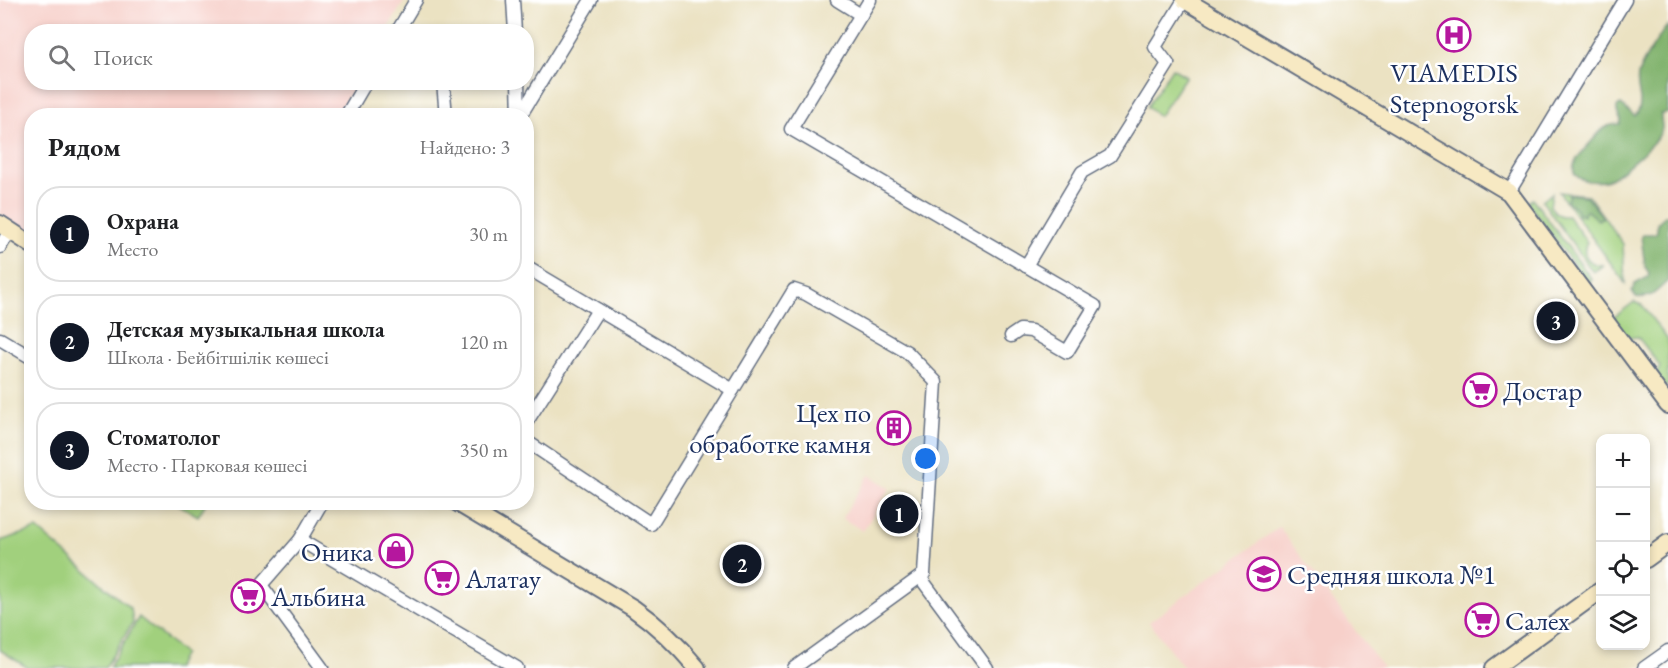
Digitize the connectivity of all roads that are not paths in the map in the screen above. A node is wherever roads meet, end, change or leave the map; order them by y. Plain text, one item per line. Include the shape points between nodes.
1 (416, 0) edge
2 (513, 0) edge
3 (591, 0) edge
4 (837, 0) edge
5 (870, 0) edge
6 (1185, 0) edge
7 (1625, 0) edge
8 (861, 15) junction
9 (402, 24) edge
10 (514, 24) edge
11 (361, 90) edge
12 (444, 90) edge
13 (518, 90) edge
14 (351, 108) edge
15 (445, 108) edge
16 (520, 108) edge
17 (525, 108) edge
18 (1509, 192) junction
19 (5, 228) edge
20 (24, 240) edge
21 (0, 246) edge
22 (1026, 266) junction
23 (534, 272) edge
24 (598, 310) junction
25 (1011, 336) dead end
26 (0, 339) edge
27 (24, 353) edge
28 (733, 390) junction
29 (1668, 405) edge
30 (534, 410) edge
31 (534, 446) edge
32 (317, 510) edge
33 (469, 510) edge
34 (300, 540) junction
35 (1668, 543) edge
36 (1650, 556) edge
37 (920, 577) junction
38 (1596, 594) edge
39 (1668, 651) edge
40 (322, 668) edge
41 (516, 668) edge
42 (697, 668) edge
43 (794, 668) edge
44 (987, 668) edge
45 (1494, 668) edge
46 (1644, 668) edge

1 - 9 street
2 - 10 street
3 - 17 street
4 - 8 street
5 - 8 street
6 - 18 street
6 - 22 street via 1155,47 1168,64 1110,156 1082,172
7 - 18 street
8 - 22 street via 791,129
11 - 14 street
12 - 15 street
13 - 16 street
18 - 29 street
19 - 20 street
19 - 21 street
22 - 25 street via 1095,306 1067,352 1031,331 1020,330
23 - 24 street
24 - 28 street
24 - 30 street
26 - 27 street
28 - 31 street via 651,524
28 - 37 street via 794,290 907,352 936,382 924,574
32 - 34 street
33 - 42 street via 633,608 660,629
34 - 40 street via 261,585
34 - 41 street
35 - 36 street
37 - 43 street
37 - 44 street
38 - 45 street
39 - 46 street

